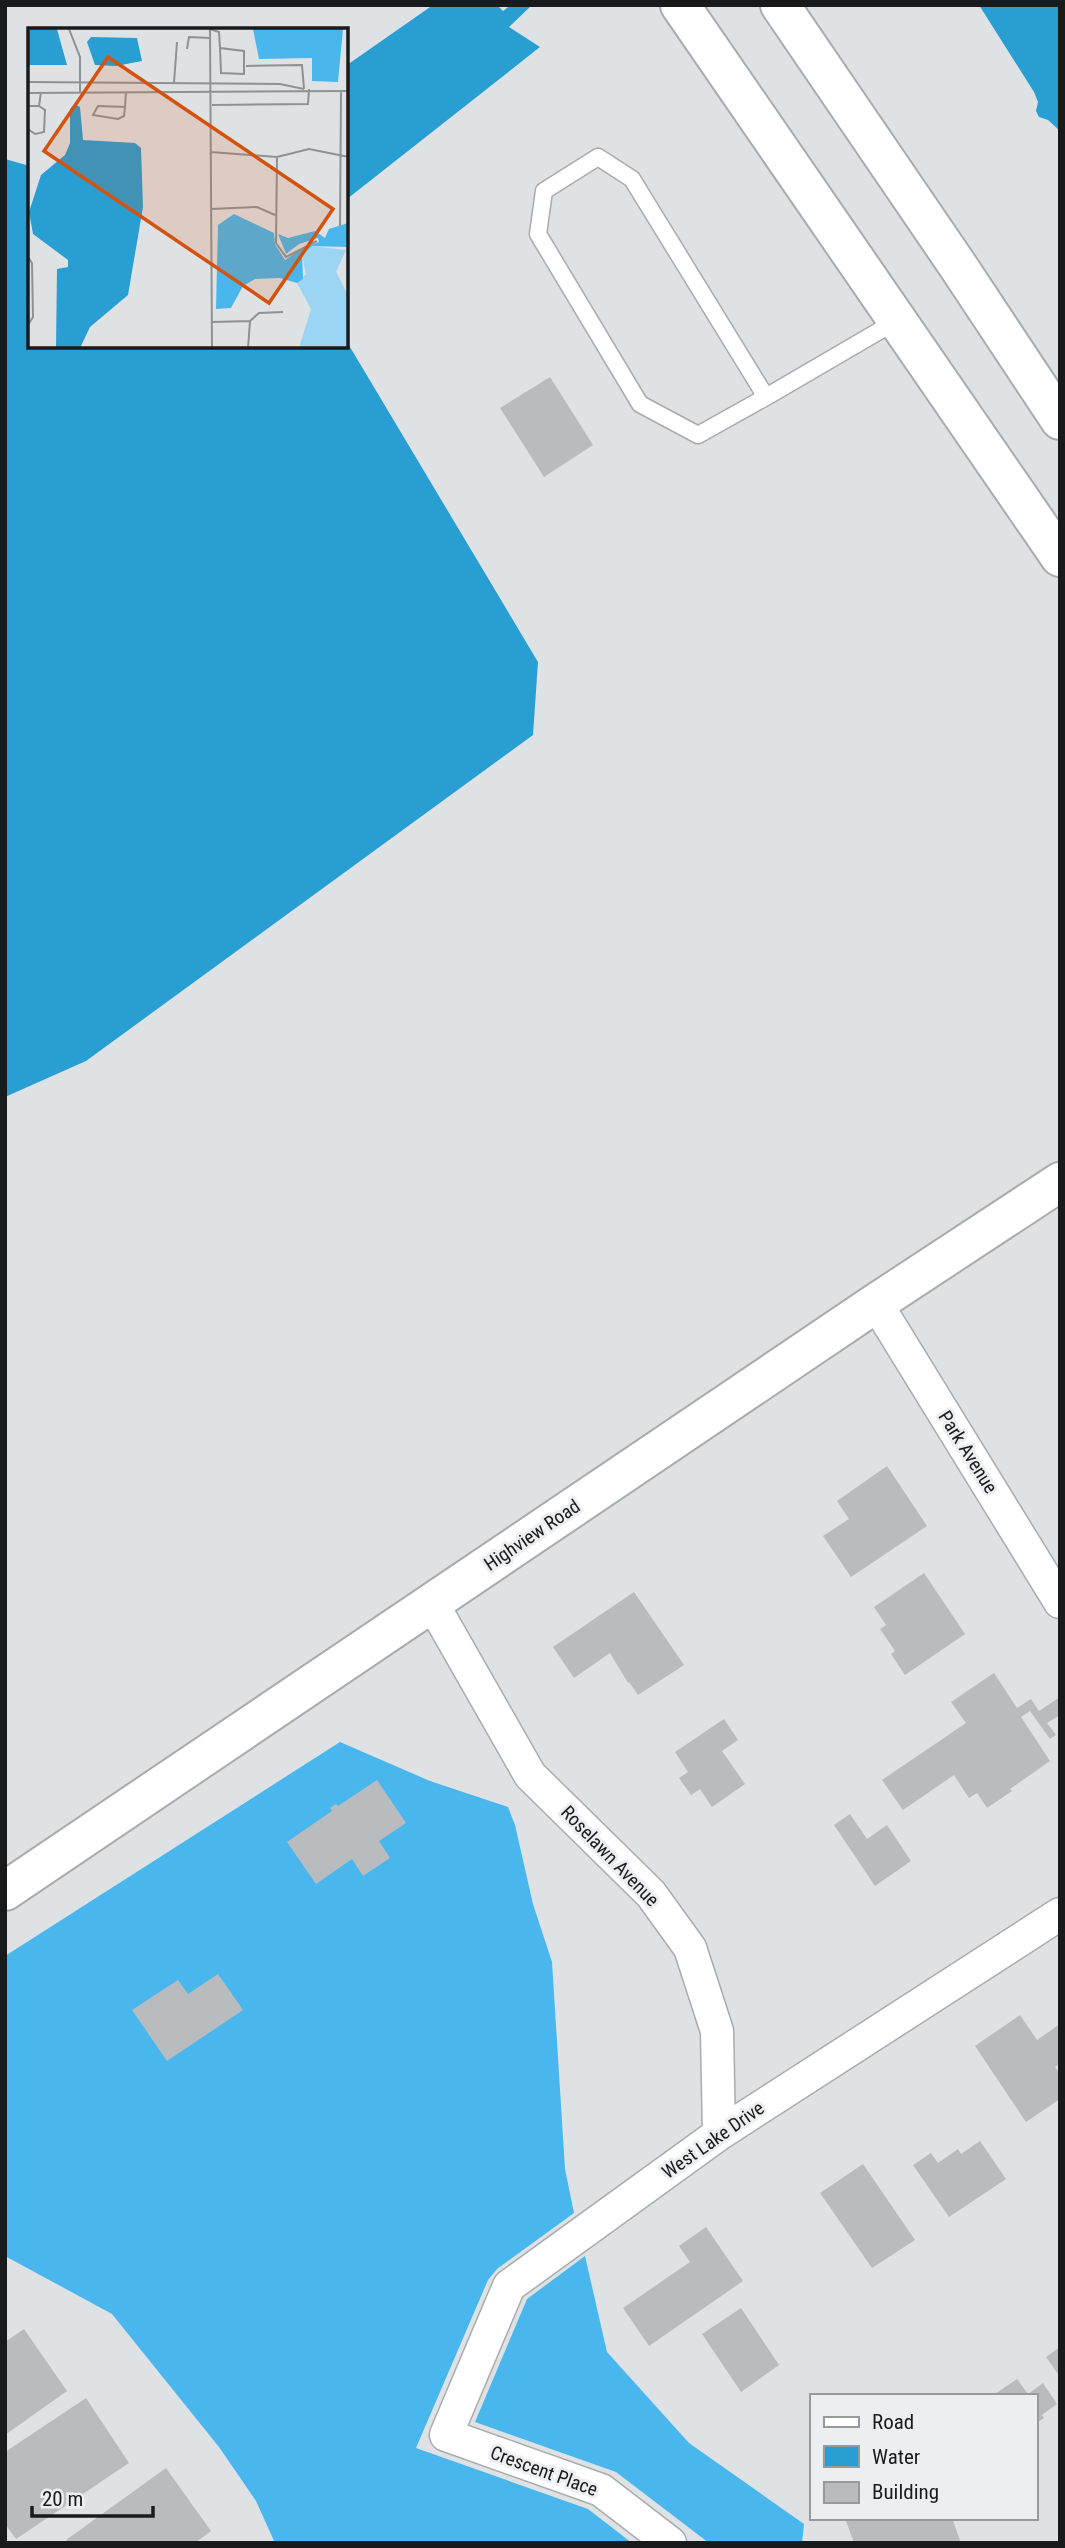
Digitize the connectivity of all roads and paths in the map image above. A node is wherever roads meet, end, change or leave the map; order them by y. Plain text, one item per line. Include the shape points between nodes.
1 (680, 5) edge
2 (779, 5) edge
3 (898, 320) junction
4 (766, 397) junction
5 (1060, 420) edge
6 (1060, 557) edge
7 (1060, 1182) edge
8 (876, 1303) junction
9 (1060, 1602) edge
10 (432, 1603) junction
11 (5, 1891) edge
12 (1060, 1914) edge
13 (719, 2134) junction
14 (446, 2435) joint
15 (670, 2543) edge

1 - 3 street
2 - 5 street
3 - 4 lane
3 - 6 street
4 - 4 lane via 632,179 598,157 544,191 538,234 640,404 698,435
7 - 8 street, Highview Road
8 - 9 street, Park Avenue
8 - 10 street, Highview Road
10 - 11 street, Highview Road
10 - 13 street, Roselawn Avenue via 530,1774 651,1894 690,1948 717,2031
12 - 13 street, West Lake Drive
13 - 14 street, West Lake Drive via 509,2286
14 - 15 street, Crescent Place via 601,2490

